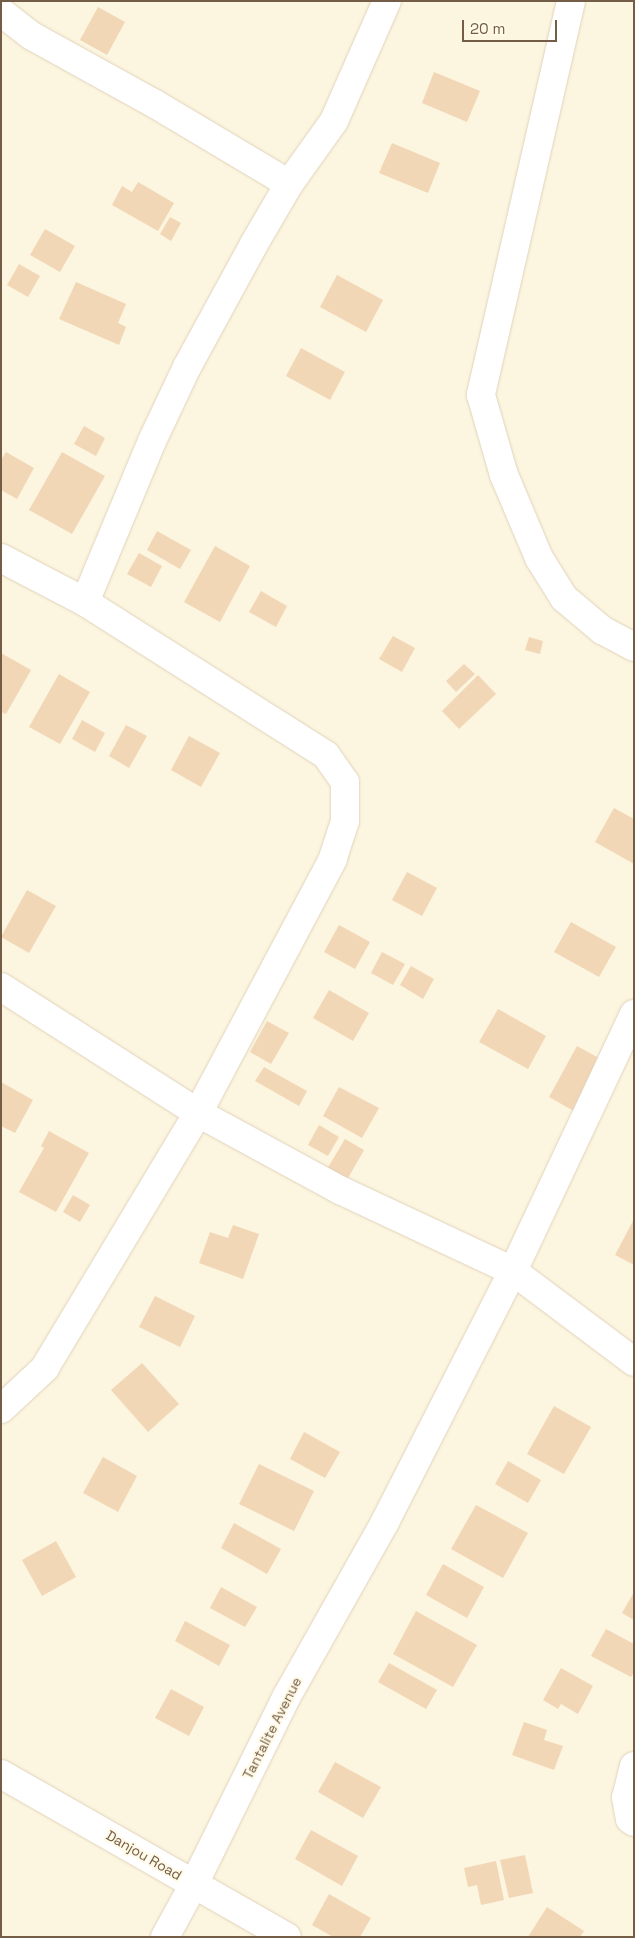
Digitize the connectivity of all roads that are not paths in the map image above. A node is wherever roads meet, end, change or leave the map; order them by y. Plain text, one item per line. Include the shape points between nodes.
1 (387, 1) edge
2 (570, 1) edge
3 (1, 12) edge
4 (290, 184) junction
5 (1, 558) edge
6 (85, 602) junction
7 (634, 647) edge
8 (1, 988) edge
9 (634, 1014) edge
10 (198, 1113) junction
11 (513, 1271) junction
12 (634, 1362) edge
13 (1, 1409) edge
14 (634, 1766) edge
15 (1, 1774) edge
16 (634, 1822) edge
17 (194, 1884) junction
18 (165, 1937) edge
19 (287, 1937) edge

1 - 4 street via 334,121
2 - 7 street via 481,394 504,475 538,558 564,598 602,630
3 - 4 street via 32,36
4 - 6 street via 186,367
5 - 6 street
6 - 10 street via 326,755 345,782 345,821 333,859
8 - 10 street
9 - 11 street, Tantalite Avenue
10 - 11 street via 340,1190
10 - 13 street via 45,1368
11 - 12 street
11 - 17 street, Tantalite Avenue via 385,1522 286,1696
14 - 16 street via 626,1797 630,1819
15 - 17 street, Danjou Road
17 - 18 street, Tantalite Avenue
17 - 19 street, Danjou Road

